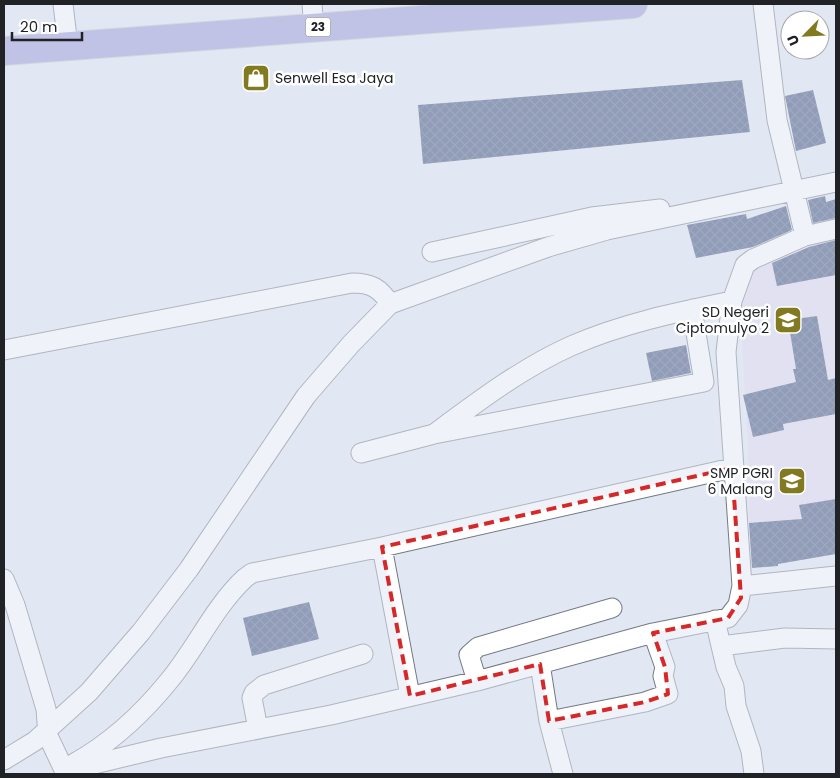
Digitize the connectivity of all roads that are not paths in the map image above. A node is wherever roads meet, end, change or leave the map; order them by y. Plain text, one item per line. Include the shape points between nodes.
1 (64, 4) edge
2 (633, 4) edge
3 (763, 4) edge
4 (576, 6) edge
5 (313, 16) edge
6 (68, 46) junction
7 (4, 51) edge
8 (836, 182) edge
9 (793, 190) junction
10 (713, 207) junction
11 (836, 229) edge
12 (805, 236) junction
13 (432, 252) dead end
14 (732, 301) junction
15 (390, 304) junction
16 (692, 309) junction
17 (4, 350) edge
18 (434, 434) junction
19 (361, 453) dead end
20 (732, 468) junction
21 (382, 547) junction
22 (836, 576) edge
23 (4, 579) edge
24 (742, 586) junction
25 (612, 608) dead end
26 (715, 620) junction
27 (653, 633) junction
28 (836, 640) edge
29 (721, 646) junction
30 (364, 654) dead end
31 (540, 664) junction
32 (477, 680) junction
33 (410, 696) junction
34 (549, 721) junction
35 (258, 729) junction
36 (47, 730) junction
37 (4, 760) edge
38 (65, 771) edge
39 (563, 774) edge
40 (754, 774) edge

1 - 6 street
2 - 4 highway, 23
3 - 9 street via 777,120
4 - 5 highway, 23 via 406,23
5 - 6 highway, 23
6 - 7 highway, 23
8 - 9 street
9 - 10 street
9 - 12 street
10 - 13 street via 698,204 592,218
10 - 15 street via 608,230 548,248
11 - 12 street
12 - 14 street via 745,265
14 - 16 street
14 - 20 street via 726,352
15 - 17 street via 382,291 372,285 352,283
15 - 36 street via 306,396 189,569 141,632 89,692
16 - 18 street via 644,320 571,346 509,380
16 - 18 street via 704,382
18 - 19 street
20 - 21 street
20 - 24 street
21 - 33 street
21 - 38 street via 245,578 207,623 168,682 118,734
22 - 24 street
23 - 36 street via 15,604 46,709
24 - 26 street via 741,598 734,612 728,618
25 - 32 street via 478,647 469,655
26 - 27 street
26 - 29 street
27 - 31 street
27 - 34 street via 665,667 663,676 668,694 645,702
28 - 29 street via 785,638
29 - 40 street via 751,751
30 - 35 street via 258,688 252,698
31 - 32 street
31 - 34 street
32 - 33 street
33 - 35 street
34 - 39 street
35 - 38 street
36 - 37 street
36 - 38 street

